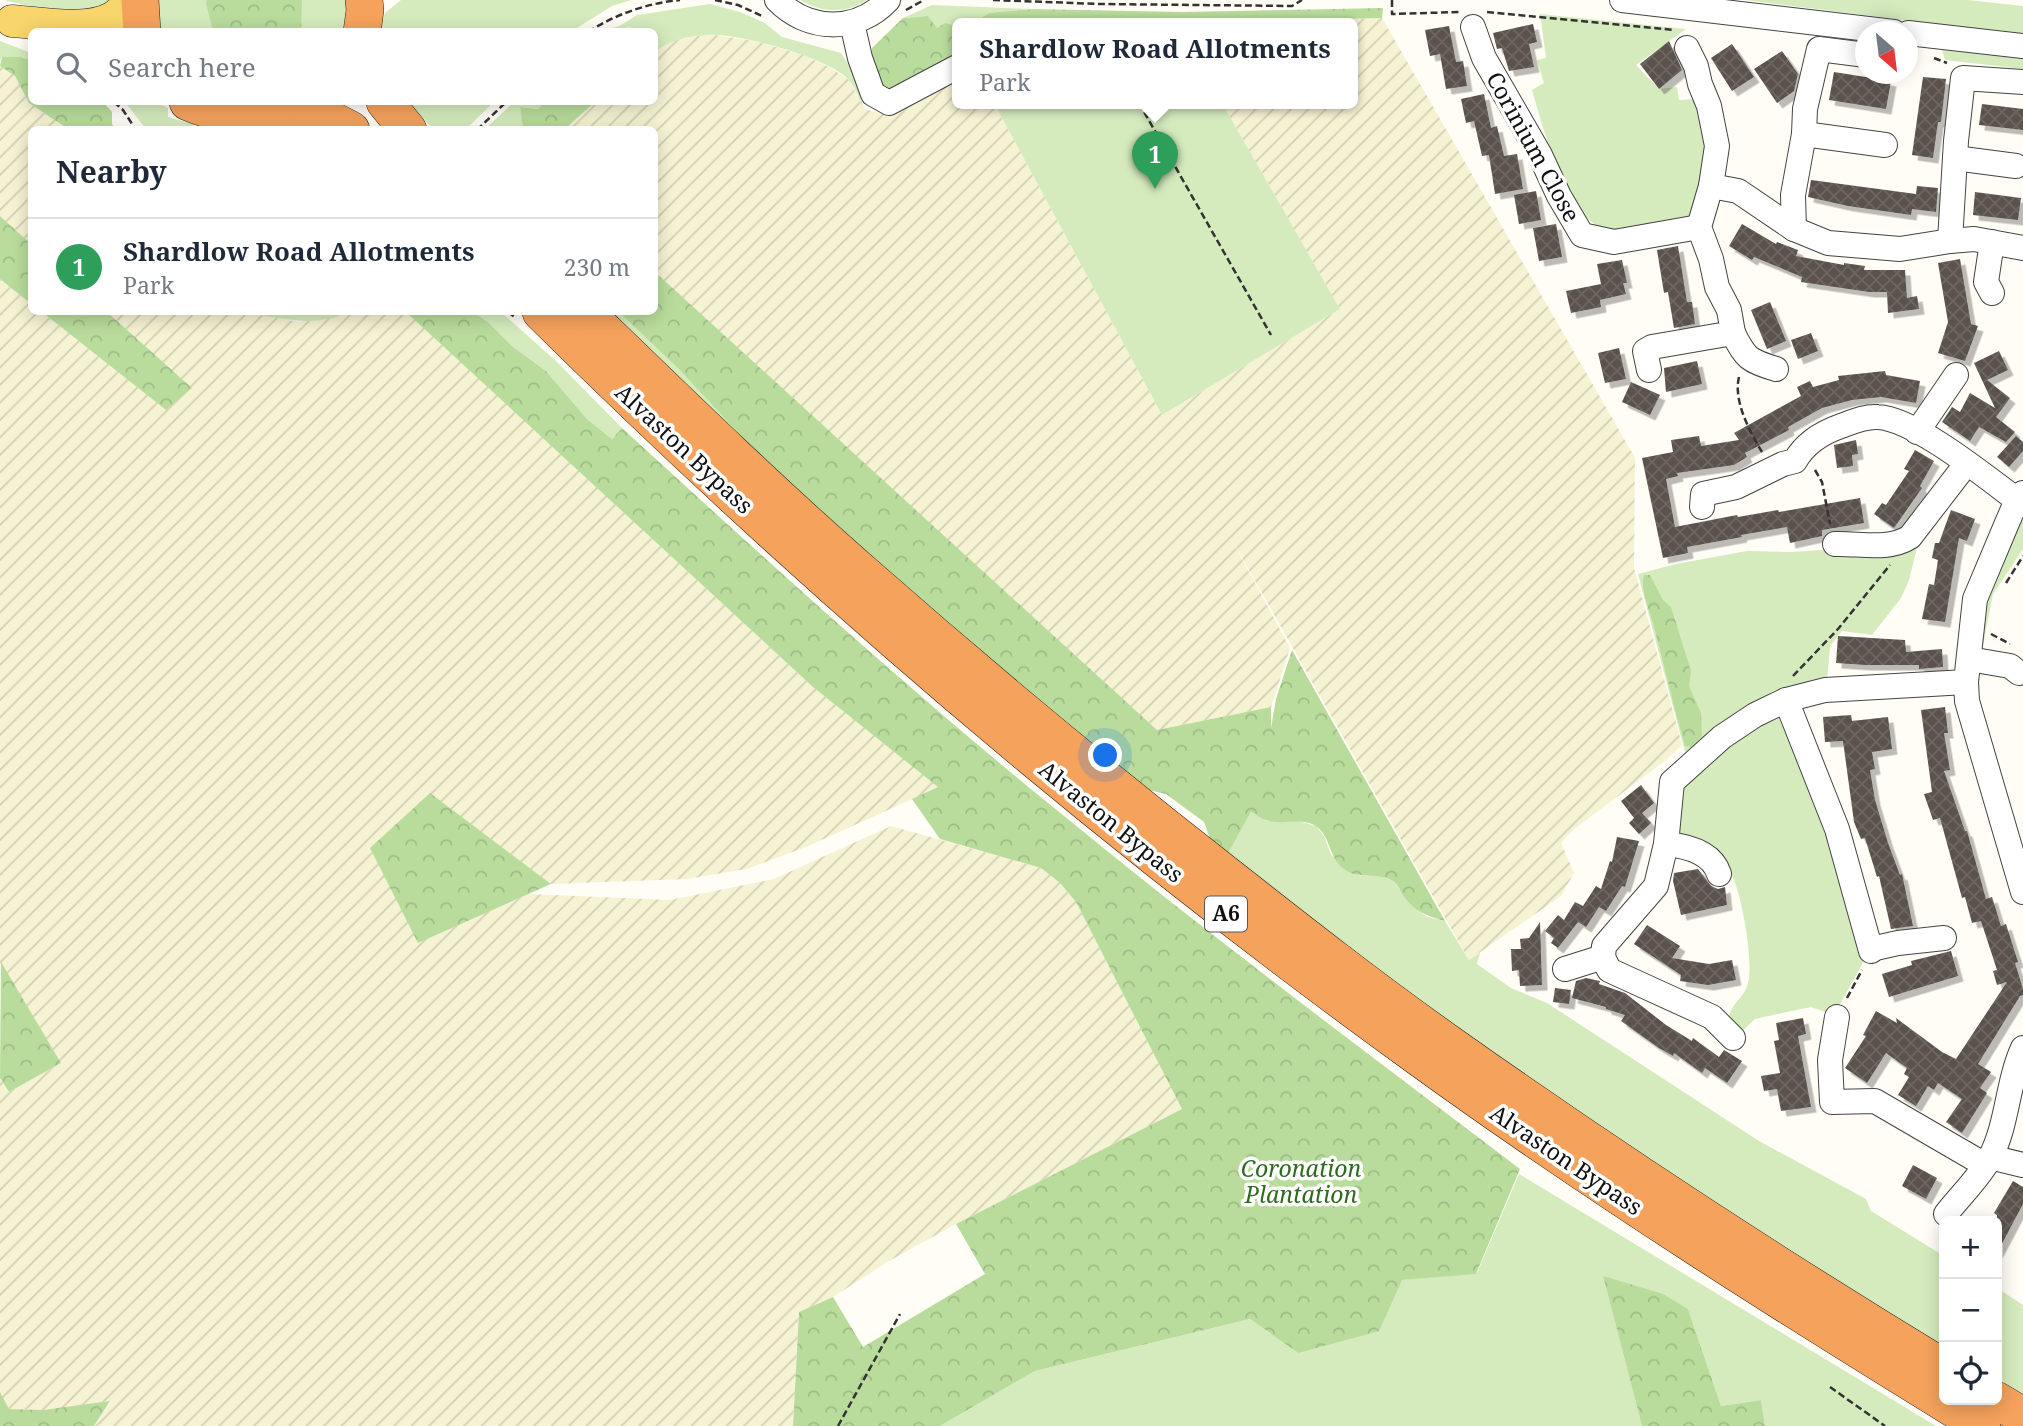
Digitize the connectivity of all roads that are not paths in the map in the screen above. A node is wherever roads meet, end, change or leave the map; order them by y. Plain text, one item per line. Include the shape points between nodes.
1 (133, 0) edge
2 (140, 0) edge
3 (777, 0) edge
4 (888, 0) edge
5 (1622, 0) edge
6 (1472, 17) road end
7 (16, 23) edge
8 (852, 23) junction
9 (1855, 27) edge
10 (142, 28) edge
11 (1918, 34) edge
12 (1683, 39) road end
13 (2023, 46) edge
14 (1855, 54) edge
15 (952, 71) edge
16 (2023, 82) edge
17 (195, 105) edge
18 (309, 105) edge
19 (314, 105) edge
20 (388, 105) edge
21 (345, 126) edge
22 (405, 126) edge
23 (1804, 134) junction
24 (1885, 145) dead end
25 (1955, 158) junction
26 (2016, 166) dead end
27 (1711, 186) junction
28 (1699, 227) junction
29 (1794, 229) junction
30 (1950, 241) junction
31 (1992, 242) junction
32 (2023, 248) edge
33 (1992, 293) dead end
34 (544, 315) edge
35 (588, 315) edge
36 (1733, 333) junction
37 (1776, 369) dead end
38 (1649, 370) dead end
39 (1956, 375) dead end
40 (1917, 432) junction
41 (1967, 463) junction
42 (2020, 496) edge
43 (1702, 507) dead end
44 (1835, 544) road end
45 (1973, 667) junction
46 (2019, 673) dead end
47 (1784, 701) junction
48 (1666, 844) junction
49 (1719, 874) dead end
50 (2023, 892) edge
51 (1944, 938) dead end
52 (1603, 957) junction
53 (1564, 970) dead end
54 (1837, 1017) road end
55 (1733, 1038) dead end
56 (2023, 1048) edge
57 (1988, 1161) junction
58 (2023, 1165) edge
59 (1946, 1214) dead end
60 (1939, 1365) edge
61 (2002, 1404) edge
62 (2023, 1416) edge
63 (1982, 1426) edge

1 - 7 main road via 113,18 97,24
2 - 10 highway
3 - 8 street via 812,22
4 - 8 street
5 - 9 street
6 - 28 street, Corinium Close via 1484,58 1524,107 1559,196 1583,234 1614,242
8 - 15 street via 877,99 889,103
11 - 13 street
12 - 27 street via 1709,106 1717,146
14 - 23 street via 1819,49
16 - 25 street via 1963,78
17 - 18 highway via 235,117 258,118
19 - 21 highway
20 - 22 highway
23 - 24 street
23 - 29 street via 1793,195
25 - 26 street
25 - 30 street
27 - 28 street
27 - 29 street via 1738,191
28 - 36 street
29 - 30 street via 1828,243 1900,249
30 - 31 street
31 - 32 street
31 - 33 street via 1986,282
34 - 63 highway, Alvaston Bypass / A6 via 843,596 1152,856 1423,1061 1594,1180
35 - 60 highway, Alvaston Bypass / A6 via 861,571 1090,765 1300,932 1449,1044 1624,1164
36 - 37 street via 1752,362
36 - 38 street via 1652,347 1644,351
39 - 40 street
40 - 41 street
40 - 43 street via 1877,416 1860,419 1826,431 1801,450 1795,461 1736,487 1703,494
41 - 42 street
41 - 44 street via 1902,542
42 - 45 street via 1975,600
45 - 46 street via 2011,667
45 - 47 street via 1825,690
45 - 50 street via 1967,701
47 - 48 street via 1722,737 1672,782
47 - 51 street via 1837,829 1871,950
48 - 49 street via 1707,857
48 - 52 street via 1656,886 1604,946
52 - 53 street
52 - 55 street via 1609,970 1712,1017
54 - 57 street via 1830,1060 1832,1102 1875,1101
56 - 57 street
57 - 58 street
57 - 59 street
61 - 62 highway

